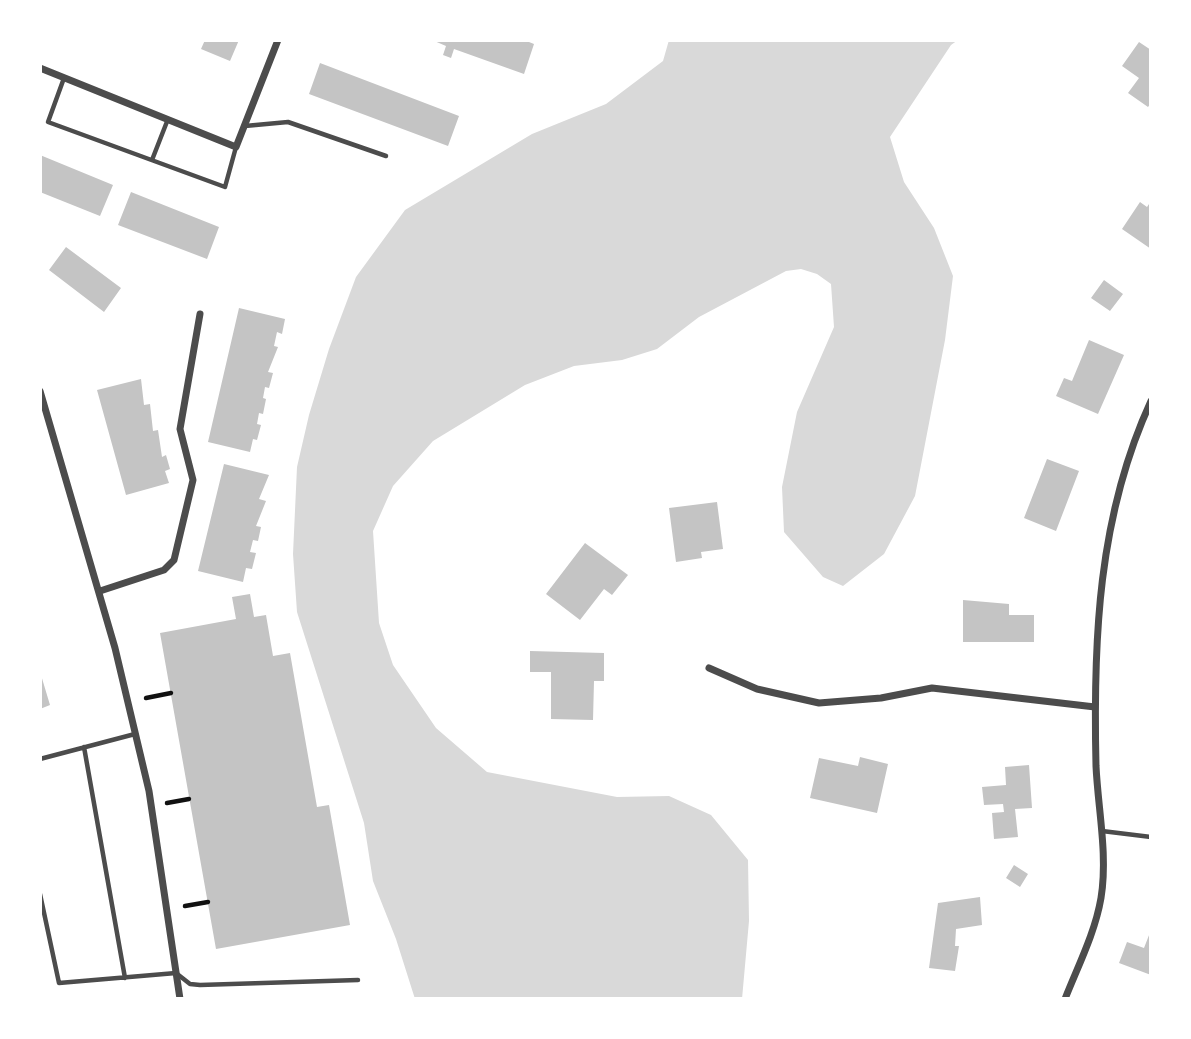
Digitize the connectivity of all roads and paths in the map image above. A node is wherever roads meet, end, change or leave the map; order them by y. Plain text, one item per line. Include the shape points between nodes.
1 (278, 40) edge
2 (40, 68) edge
3 (64, 78) junction
4 (168, 120) junction
5 (244, 126) junction
6 (236, 147) junction
7 (386, 156) dead end
8 (152, 160) junction
9 (200, 314) dead end
10 (40, 391) edge
11 (1151, 401) edge
12 (100, 591) junction
13 (709, 668) dead end
14 (171, 693) dead end
15 (146, 698) dead end
16 (1095, 707) junction
17 (135, 734) junction
18 (84, 747) junction
19 (40, 759) edge
20 (189, 799) dead end
21 (167, 803) dead end
22 (1101, 831) junction
23 (1151, 837) edge
24 (40, 894) edge
25 (208, 902) dead end
26 (185, 906) dead end
27 (176, 973) junction
28 (125, 978) junction
29 (358, 980) dead end
30 (180, 999) edge
31 (1065, 999) edge

1 - 5 street
2 - 3 street
3 - 4 street
3 - 8 lane via 48,122
4 - 6 street
4 - 8 lane
5 - 6 street
5 - 7 lane via 288,122
6 - 8 lane via 225,187
9 - 12 street via 180,429 193,480 174,559 164,570
10 - 12 street
11 - 16 street via 1132,440 1108,529
12 - 17 street
13 - 16 street via 757,688 819,703 932,688
14 - 15 path
16 - 22 street
17 - 18 lane
17 - 27 street via 149,791
18 - 19 lane
18 - 28 lane
20 - 21 path
22 - 23 lane
22 - 31 street via 1101,897
24 - 28 lane via 59,983
25 - 26 path
27 - 28 lane
27 - 29 lane via 190,984 200,985
27 - 30 street

